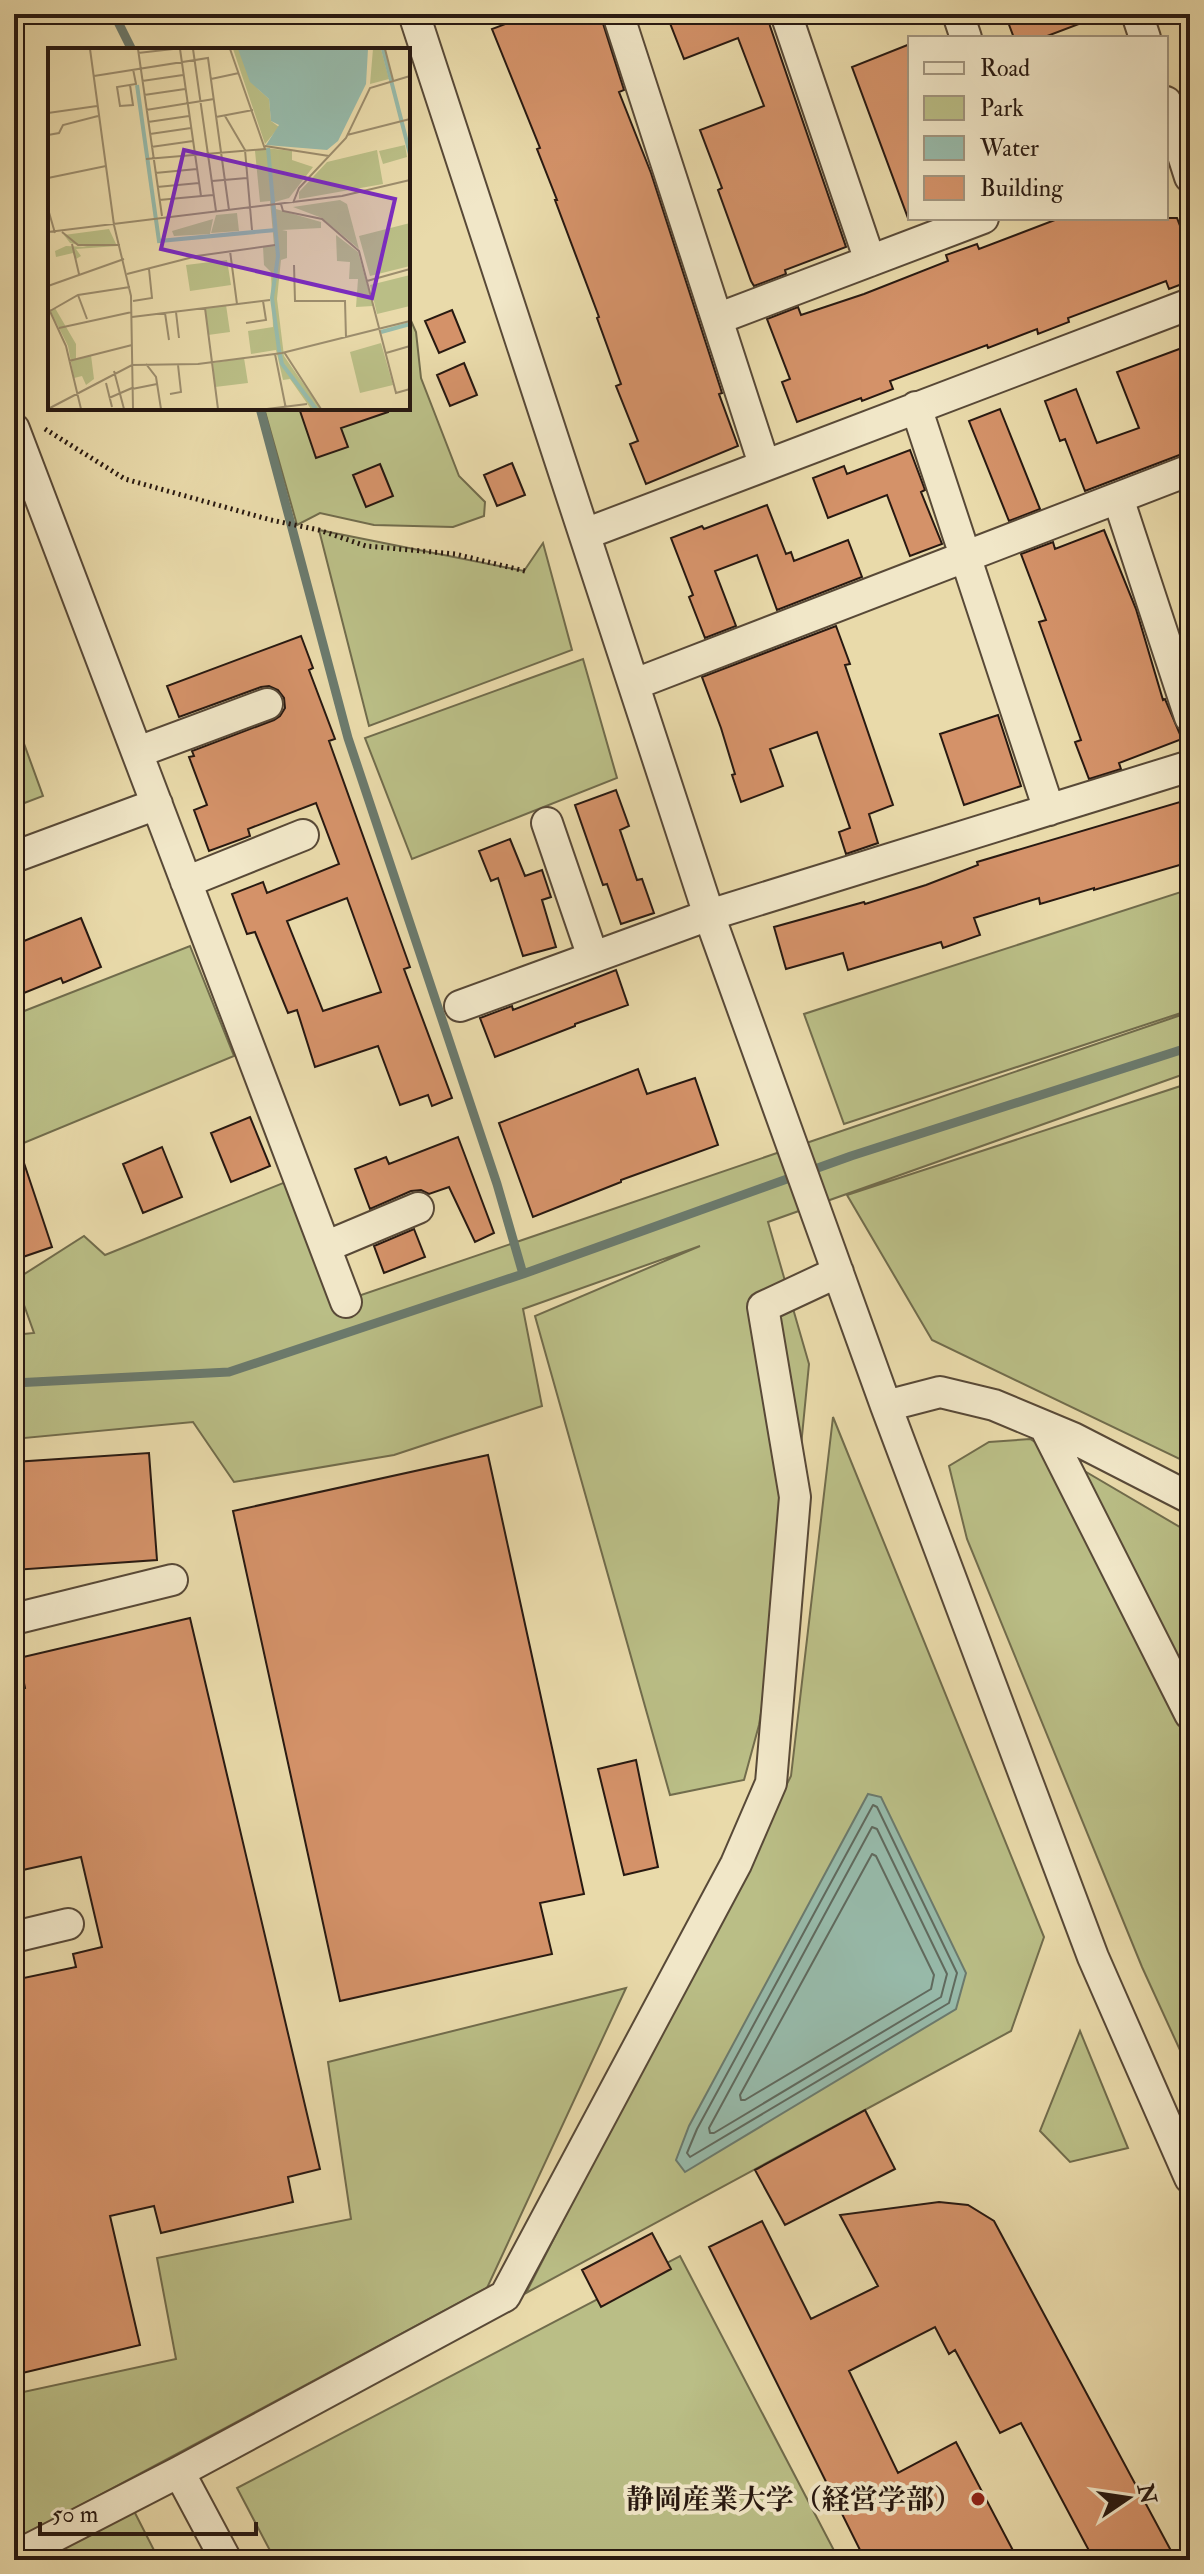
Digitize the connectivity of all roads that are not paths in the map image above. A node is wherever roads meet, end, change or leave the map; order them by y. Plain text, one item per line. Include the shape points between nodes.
1 (414, 14) edge
2 (618, 14) edge
3 (786, 14) edge
4 (958, 14) edge
5 (1137, 14) edge
6 (965, 36) edge
7 (1144, 36) edge
8 (1168, 108) edge
9 (1179, 144) edge
10 (1190, 177) edge
11 (978, 220) edge
12 (870, 261) junction
13 (1190, 304) edge
14 (717, 319) junction
15 (916, 407) junction
16 (15, 429) edge
17 (764, 464) junction
18 (1190, 470) edge
19 (1118, 498) junction
20 (585, 534) junction
21 (966, 556) junction
22 (635, 684) junction
23 (267, 704) dead end
24 (1190, 717) edge
25 (138, 752) junction
26 (1190, 766) edge
27 (157, 804) junction
28 (1049, 810) junction
29 (547, 823) dead end
30 (303, 835) dead end
31 (14, 857) edge
32 (186, 882) junction
33 (709, 915) junction
34 (593, 957) junction
35 (460, 1006) dead end
36 (418, 1208) dead end
37 (325, 1247) junction
38 (838, 1272) junction
39 (346, 1302) dead end
40 (886, 1406) junction
41 (1045, 1427) junction
42 (1190, 1498) edge
43 (172, 1580) dead end
44 (14, 1619) edge
45 (1190, 1714) edge
46 (68, 1924) dead end
47 (14, 1937) edge
48 (1190, 2178) edge
49 (179, 2472) junction
50 (14, 2557) edge
51 (226, 2560) edge

1 - 20 street
2 - 14 street
3 - 12 street
4 - 6 street
5 - 7 street
8 - 9 street
9 - 10 street
11 - 12 street
12 - 14 street
13 - 15 street
14 - 17 street
15 - 17 street
15 - 21 street
16 - 25 street
17 - 20 street
18 - 19 street
19 - 21 street
19 - 24 street
20 - 22 street
21 - 22 street
21 - 28 street
22 - 33 street
23 - 25 street
25 - 27 street
26 - 28 street
27 - 31 street
27 - 32 street
28 - 33 street
29 - 34 street
30 - 32 street
32 - 37 street
33 - 34 street
33 - 38 street
34 - 35 street
36 - 37 street
37 - 39 street
38 - 40 street
38 - 49 street via 763,1307 795,1497 771,1783 736,1864 505,2296
40 - 41 street via 940,1392 994,1405
40 - 48 street via 1093,1957
41 - 42 street
41 - 45 street
43 - 44 street
46 - 47 street
49 - 50 street
49 - 51 street

